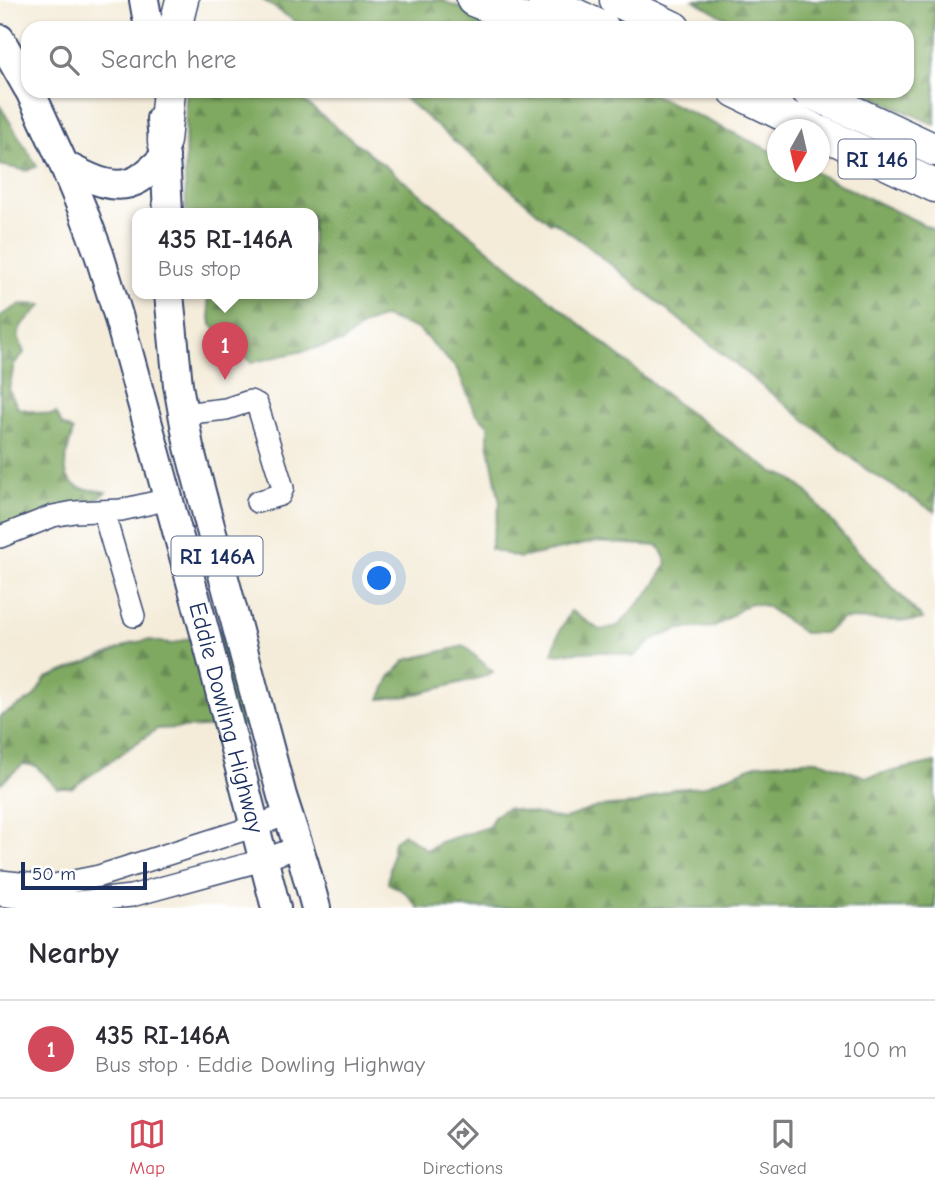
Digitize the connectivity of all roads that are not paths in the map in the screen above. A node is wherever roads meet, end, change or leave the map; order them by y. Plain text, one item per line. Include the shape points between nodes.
1 (144, 0) edge
2 (182, 0) edge
3 (473, 0) edge
4 (544, 0) edge
5 (616, 0) edge
6 (645, 0) edge
7 (148, 21) edge
8 (177, 21) edge
9 (526, 21) edge
10 (588, 21) edge
11 (660, 21) edge
12 (682, 21) edge
13 (0, 39) edge
14 (21, 76) edge
15 (33, 98) edge
16 (159, 98) edge
17 (168, 98) edge
18 (735, 98) edge
19 (749, 98) edge
20 (823, 98) edge
21 (775, 110) junction
22 (793, 119) edge
23 (830, 137) edge
24 (164, 149) junction
25 (935, 150) edge
26 (64, 164) junction
27 (935, 186) edge
28 (168, 208) edge
29 (169, 299) edge
30 (182, 414) junction
31 (169, 499) junction
32 (257, 502) dead end
33 (103, 512) junction
34 (0, 537) edge
35 (134, 616) dead end
36 (288, 814) junction
37 (256, 826) junction
38 (298, 847) junction
39 (263, 860) junction
40 (99, 876) junction
41 (0, 881) edge
42 (0, 895) edge
43 (107, 904) edge
44 (276, 908) edge
45 (316, 908) edge

1 - 7 main road
2 - 8 highway
3 - 9 highway
4 - 10 highway
5 - 11 highway
6 - 12 highway
13 - 14 main road, Eddie Dowling Highway / RI 146A
15 - 26 main road, Eddie Dowling Highway / RI 146A
16 - 24 main road
17 - 24 highway
18 - 21 highway
19 - 21 highway, RI 146
20 - 25 highway, RI 146
21 - 22 highway, RI 146
23 - 27 highway, RI 146
24 - 26 main road via 146,174 124,185 94,180
24 - 28 main road
26 - 31 main road, Eddie Dowling Highway / RI 146A via 111,290
29 - 30 main road, Eddie Dowling Highway / RI 146A
30 - 32 street via 250,401 257,404 283,488 280,495
30 - 36 main road, Eddie Dowling Highway / RI 146A
31 - 33 street
31 - 37 main road, Eddie Dowling Highway / RI 146A
33 - 34 street via 53,516
33 - 35 street
36 - 37 street
36 - 38 main road, Eddie Dowling Highway / RI 146A
37 - 39 main road, Eddie Dowling Highway / RI 146A
37 - 40 street
38 - 39 street
38 - 45 main road, Eddie Dowling Highway / RI 146A
39 - 43 street
39 - 44 main road, Eddie Dowling Highway / RI 146A
40 - 41 street via 49,886
40 - 43 street
42 - 43 street

